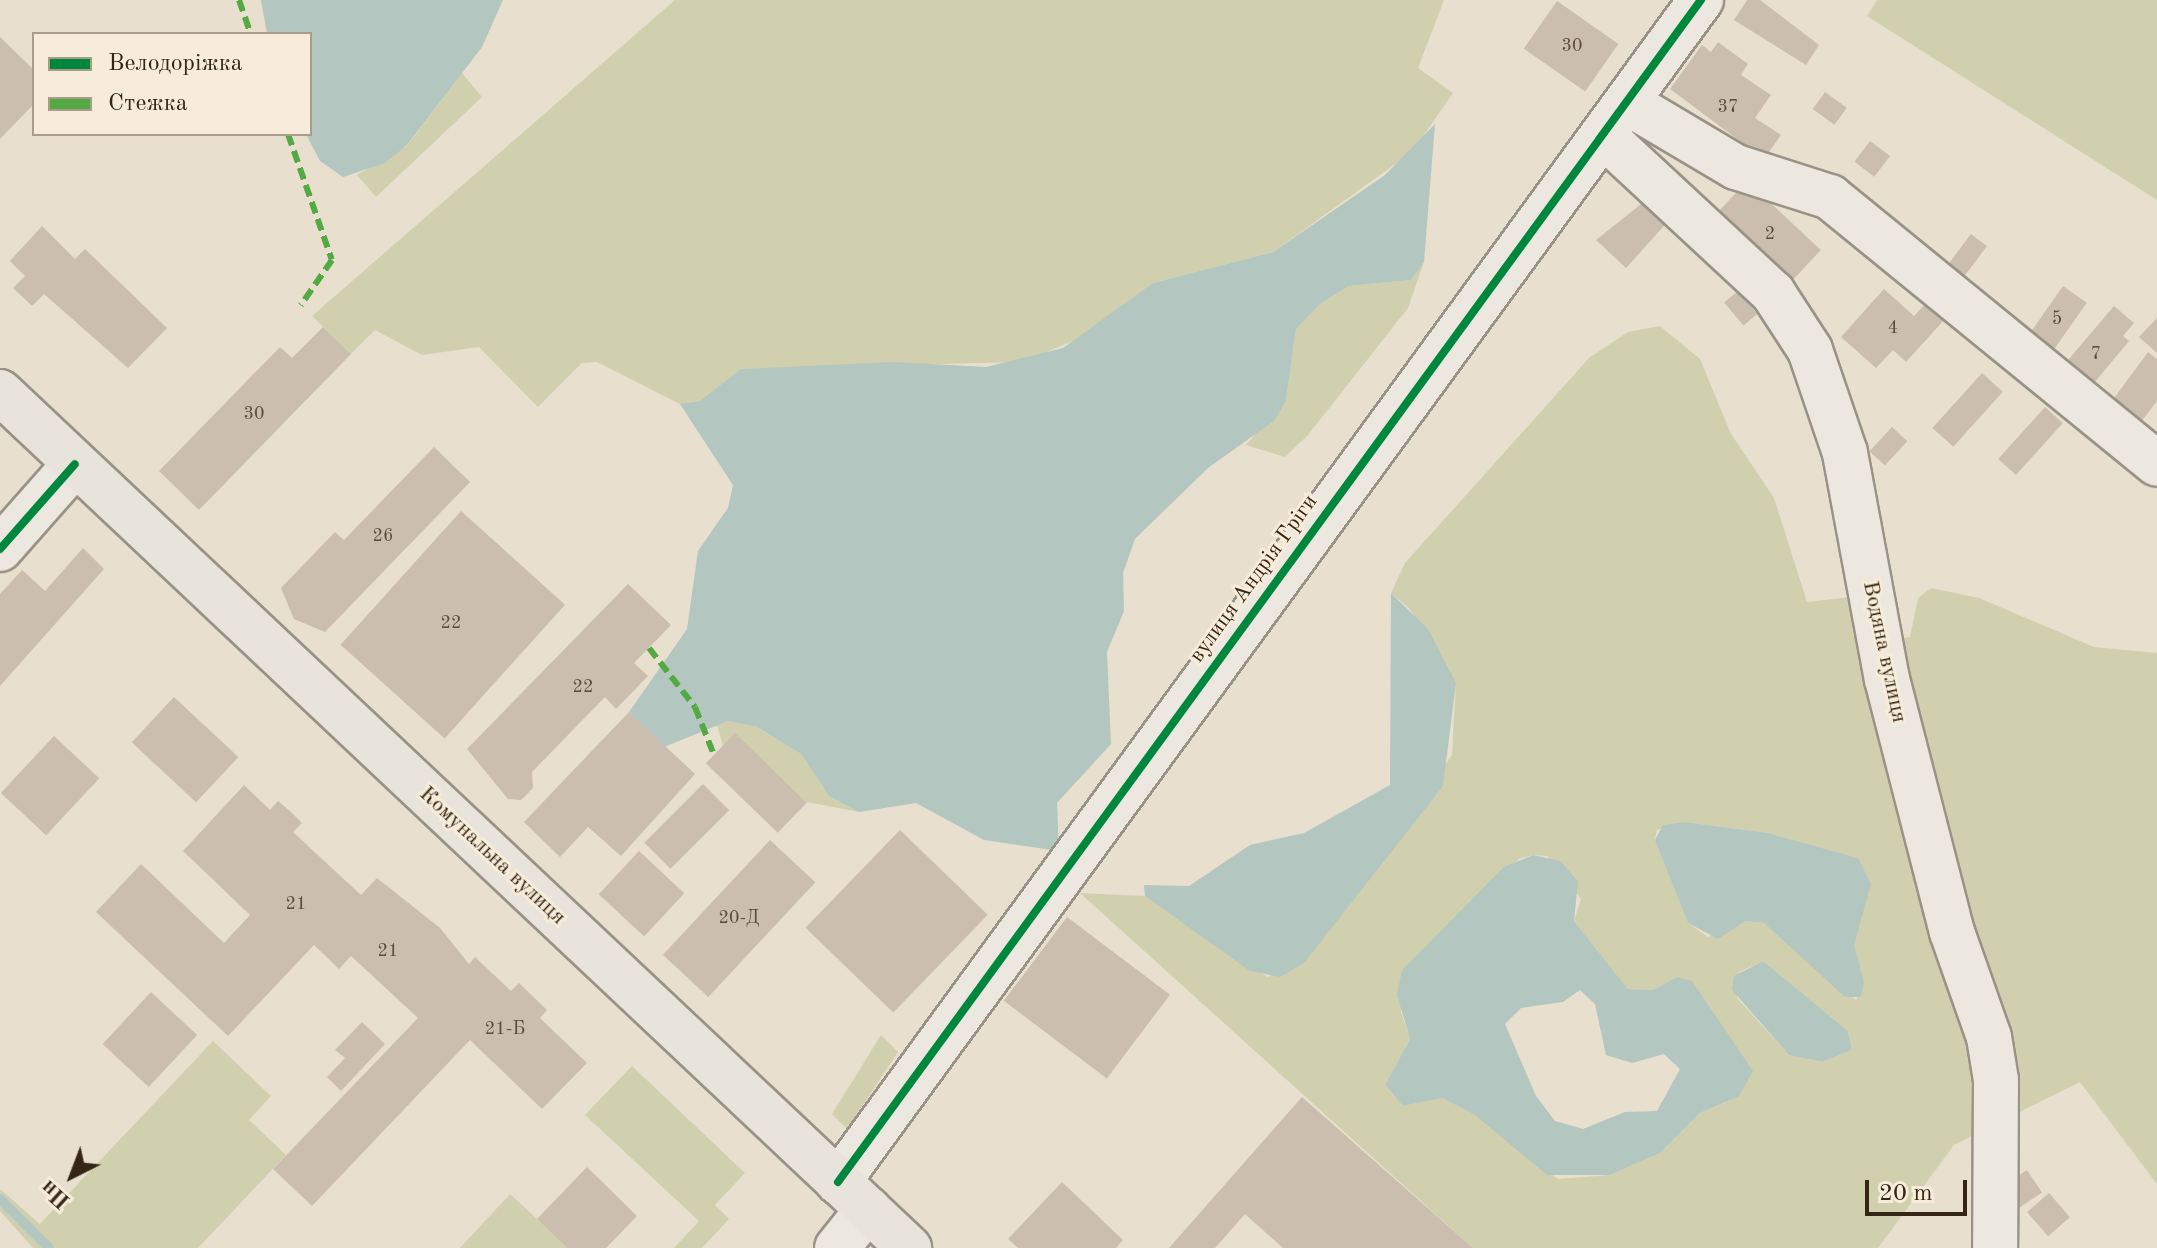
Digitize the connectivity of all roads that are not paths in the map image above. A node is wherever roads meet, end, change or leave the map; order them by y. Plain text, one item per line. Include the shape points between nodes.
1 (1701, 0) edge
2 (1616, 120) junction
3 (0, 392) edge
4 (75, 464) junction
5 (2157, 464) edge
6 (0, 549) edge
7 (853, 1196) junction
8 (837, 1248) edge
9 (909, 1248) edge
10 (1995, 1248) edge

1 - 2 street, вулиця Андрія Гріги
2 - 5 street via 1830,197
2 - 7 street, вулиця Андрія Гріги
2 - 10 street, Водяна вулиця via 1773,293 1810,350 1845,453 1887,679 1952,932 1989,1037 1996,1080
3 - 4 main road, Комунальна вулиця
4 - 6 street
4 - 7 main road, Комунальна вулиця
7 - 8 street, вулиця Андрія Гріги
7 - 9 main road, Комунальна вулиця

